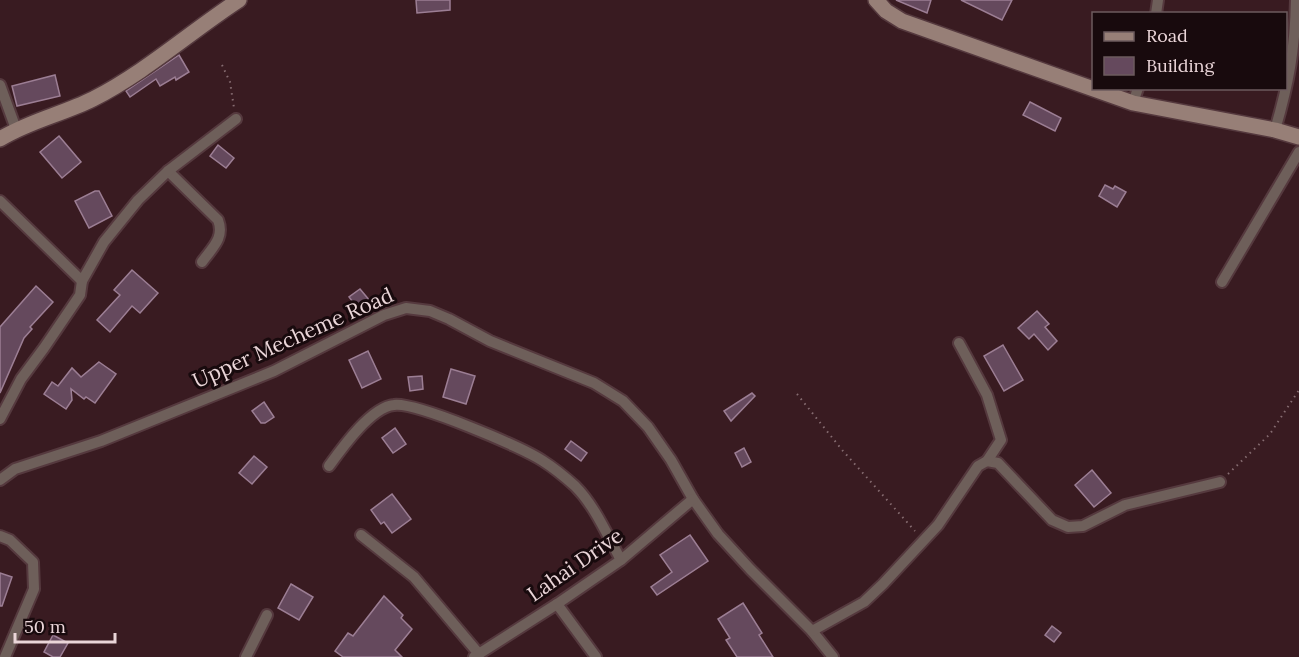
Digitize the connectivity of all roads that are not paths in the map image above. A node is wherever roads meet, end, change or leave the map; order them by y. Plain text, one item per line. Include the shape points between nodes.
1 (239, 0) edge
2 (876, 0) edge
3 (1296, 0) edge
4 (1092, 82) edge
5 (0, 85) edge
6 (1287, 89) edge
7 (1117, 90) edge
8 (1287, 90) edge
9 (1136, 96) edge
10 (236, 119) road end
11 (16, 129) junction
12 (1275, 130) junction
13 (1299, 137) edge
14 (0, 139) edge
15 (1299, 152) edge
16 (168, 171) junction
17 (0, 201) edge
18 (202, 262) dead end
19 (82, 281) junction
20 (1222, 282) dead end
21 (959, 343) dead end
22 (0, 419) edge
23 (987, 461) junction
24 (329, 466) dead end
25 (0, 480) edge
26 (1220, 482) road end
27 (693, 500) junction
28 (361, 535) dead end
29 (0, 536) edge
30 (621, 560) junction
31 (557, 604) junction
32 (267, 615) dead end
33 (812, 631) junction
34 (477, 656) edge
35 (5, 657) edge
36 (246, 657) edge
37 (596, 657) edge
38 (833, 657) edge

1 - 11 street via 125,81 83,103
2 - 4 street via 902,21
3 - 6 street
5 - 11 street
7 - 9 street
8 - 12 street
9 - 12 street
10 - 16 street
11 - 14 street
12 - 13 street
15 - 20 street
16 - 18 street via 218,220 222,229
16 - 19 street via 104,242
17 - 19 street
19 - 22 street via 80,295 21,379
21 - 23 street via 987,395 1001,440
23 - 26 street via 998,463 1052,520 1068,527 1083,526 1125,505
23 - 33 street via 978,466 938,525 883,584 864,602
24 - 30 street via 346,442 378,411 394,405 411,407 526,452 559,472 577,488
25 - 27 street, Upper Mecheme Road via 15,469 101,441 274,371 384,315 406,308 430,311 449,319 490,341 594,383 623,401 672,460
27 - 30 street, Lahai Drive
27 - 33 street, Upper Mecheme Road via 718,534
28 - 34 street via 414,577
29 - 35 street via 10,540 33,562 34,589
30 - 31 street, Lahai Drive
31 - 34 street, Lahai Drive
31 - 37 street
32 - 36 street
33 - 38 street, Upper Mecheme Road

